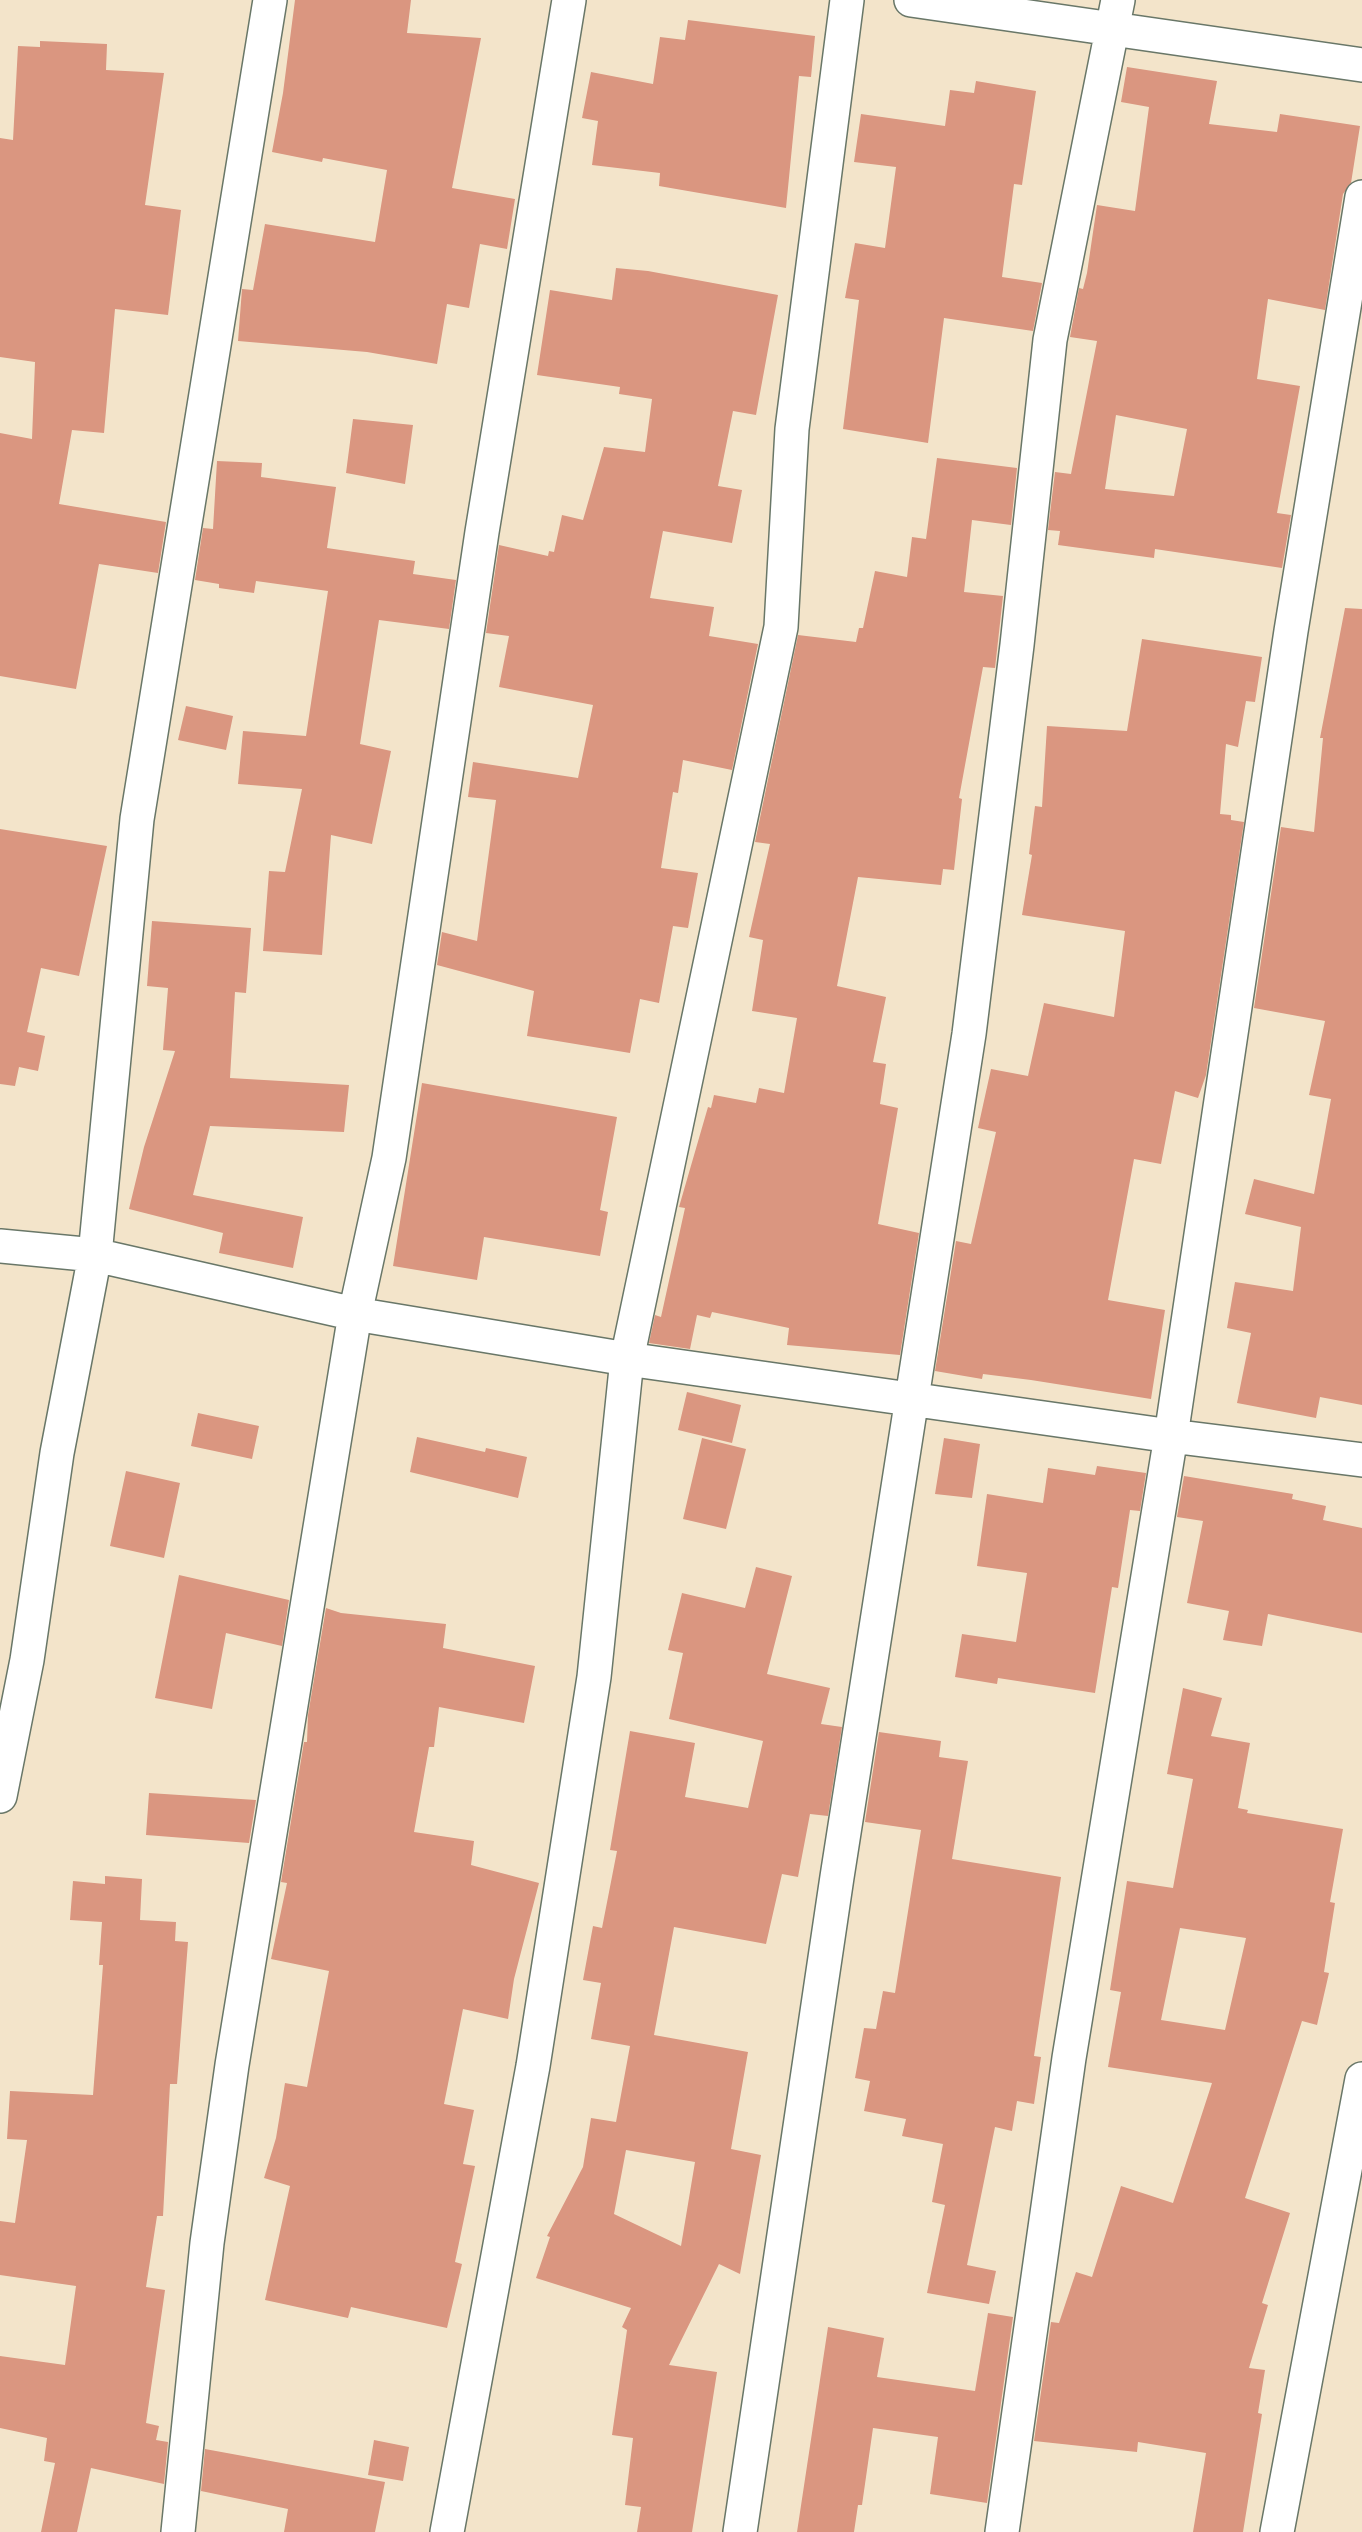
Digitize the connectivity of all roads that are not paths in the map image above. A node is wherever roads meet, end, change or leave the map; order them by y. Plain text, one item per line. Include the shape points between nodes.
1 (270, 0) edge
2 (569, 0) edge
3 (847, 0) edge
4 (911, 0) edge
5 (1115, 14) edge
6 (1362, 65) edge
7 (1362, 197) edge
8 (0, 1246) edge
9 (95, 1255) junction
10 (356, 1314) junction
11 (627, 1359) junction
12 (912, 1399) junction
13 (1171, 1437) junction
14 (1362, 1460) edge
15 (0, 1796) edge
16 (1362, 2079) edge
17 (178, 2532) edge
18 (447, 2532) edge
19 (740, 2532) edge
20 (1002, 2532) edge
21 (1277, 2532) edge

1 - 9 street via 137,819
2 - 10 street via 477,568 389,1158
3 - 11 street via 792,429 781,627
4 - 5 street
5 - 6 street
5 - 12 street via 1050,340 969,1034
7 - 13 street via 1291,631
8 - 9 street
9 - 10 street
9 - 15 street via 57,1453 27,1660
10 - 11 street
10 - 17 street via 231,2076 207,2243
11 - 12 street
11 - 18 street via 594,1677 533,2066
12 - 13 street
12 - 19 street
13 - 14 street
13 - 20 street via 1069,2058
16 - 21 street

